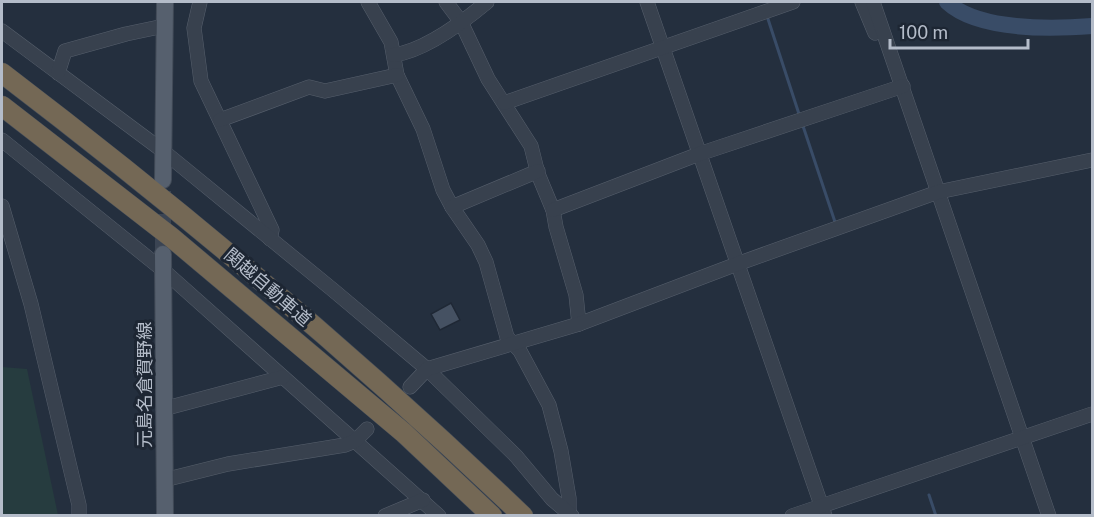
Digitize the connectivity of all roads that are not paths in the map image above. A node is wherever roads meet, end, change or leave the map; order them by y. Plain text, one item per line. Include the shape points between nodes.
1 (165, 2) edge
2 (200, 2) edge
3 (368, 2) edge
4 (446, 2) edge
5 (487, 2) edge
6 (647, 2) edge
7 (793, 2) edge
8 (862, 2) edge
9 (873, 2) edge
10 (461, 22) junction
11 (164, 26) junction
12 (2, 31) edge
13 (886, 38) junction
14 (663, 46) junction
15 (394, 56) junction
16 (58, 73) junction
17 (2, 74) edge
18 (397, 75) junction
19 (903, 86) junction
20 (504, 103) junction
21 (2, 106) edge
22 (220, 120) junction
23 (2, 140) edge
24 (163, 151) junction
25 (699, 154) junction
26 (1092, 160) edge
27 (538, 171) junction
28 (163, 180) tunnel mouth
29 (938, 192) junction
30 (2, 206) edge
31 (452, 207) junction
32 (553, 210) junction
33 (270, 239) junction
34 (8, 247) edge
35 (163, 262) junction
36 (737, 264) junction
37 (579, 324) junction
38 (514, 345) junction
39 (427, 369) junction
40 (283, 377) junction
41 (410, 387) dead end
42 (163, 409) junction
43 (1092, 414) edge
44 (367, 429) dead end
45 (1022, 437) junction
46 (355, 441) junction
47 (164, 480) junction
48 (423, 500) junction
49 (823, 511) edge
50 (570, 514) edge
51 (79, 516) edge
52 (165, 516) edge
53 (385, 516) edge
54 (439, 516) edge
55 (492, 516) edge
56 (523, 516) edge
57 (792, 516) edge
58 (1049, 516) edge

1 - 11 main road
2 - 22 street via 195,28 201,81
3 - 15 street via 391,42
4 - 10 street
5 - 10 street
6 - 14 street
7 - 14 street
8 - 13 street via 876,37
9 - 13 street
10 - 15 street via 420,47
10 - 20 street
11 - 16 street via 65,51
11 - 24 main road
12 - 16 street
13 - 19 street
14 - 20 street
14 - 25 street
15 - 18 street
16 - 24 street
17 - 56 highway, 関越自動車道 via 262,281
18 - 22 street via 325,91 309,87
18 - 31 street via 423,129
19 - 25 street
19 - 29 street
20 - 27 street via 531,146
21 - 55 highway, 関越自動車道 via 171,237 404,433
22 - 33 street via 272,230
23 - 35 street
24 - 28 main road
24 - 33 street
25 - 32 street
25 - 36 street
26 - 29 street
27 - 31 street
27 - 32 street
29 - 36 street
29 - 45 street
30 - 34 street
31 - 38 street via 486,262 507,337
32 - 37 street via 576,295
33 - 39 street
34 - 51 street via 37,326
35 - 40 street
35 - 42 main road, 元島名倉賀野線
36 - 37 street
36 - 49 street
37 - 38 street
38 - 39 street
38 - 50 street via 549,405 561,451
39 - 41 street
39 - 50 street
40 - 42 street
40 - 46 street
42 - 47 main road, 元島名倉賀野線
43 - 45 street
44 - 46 street
45 - 49 street
45 - 58 street
46 - 47 street
46 - 48 street
47 - 52 main road, 元島名倉賀野線
48 - 53 street
48 - 54 street
49 - 57 street

